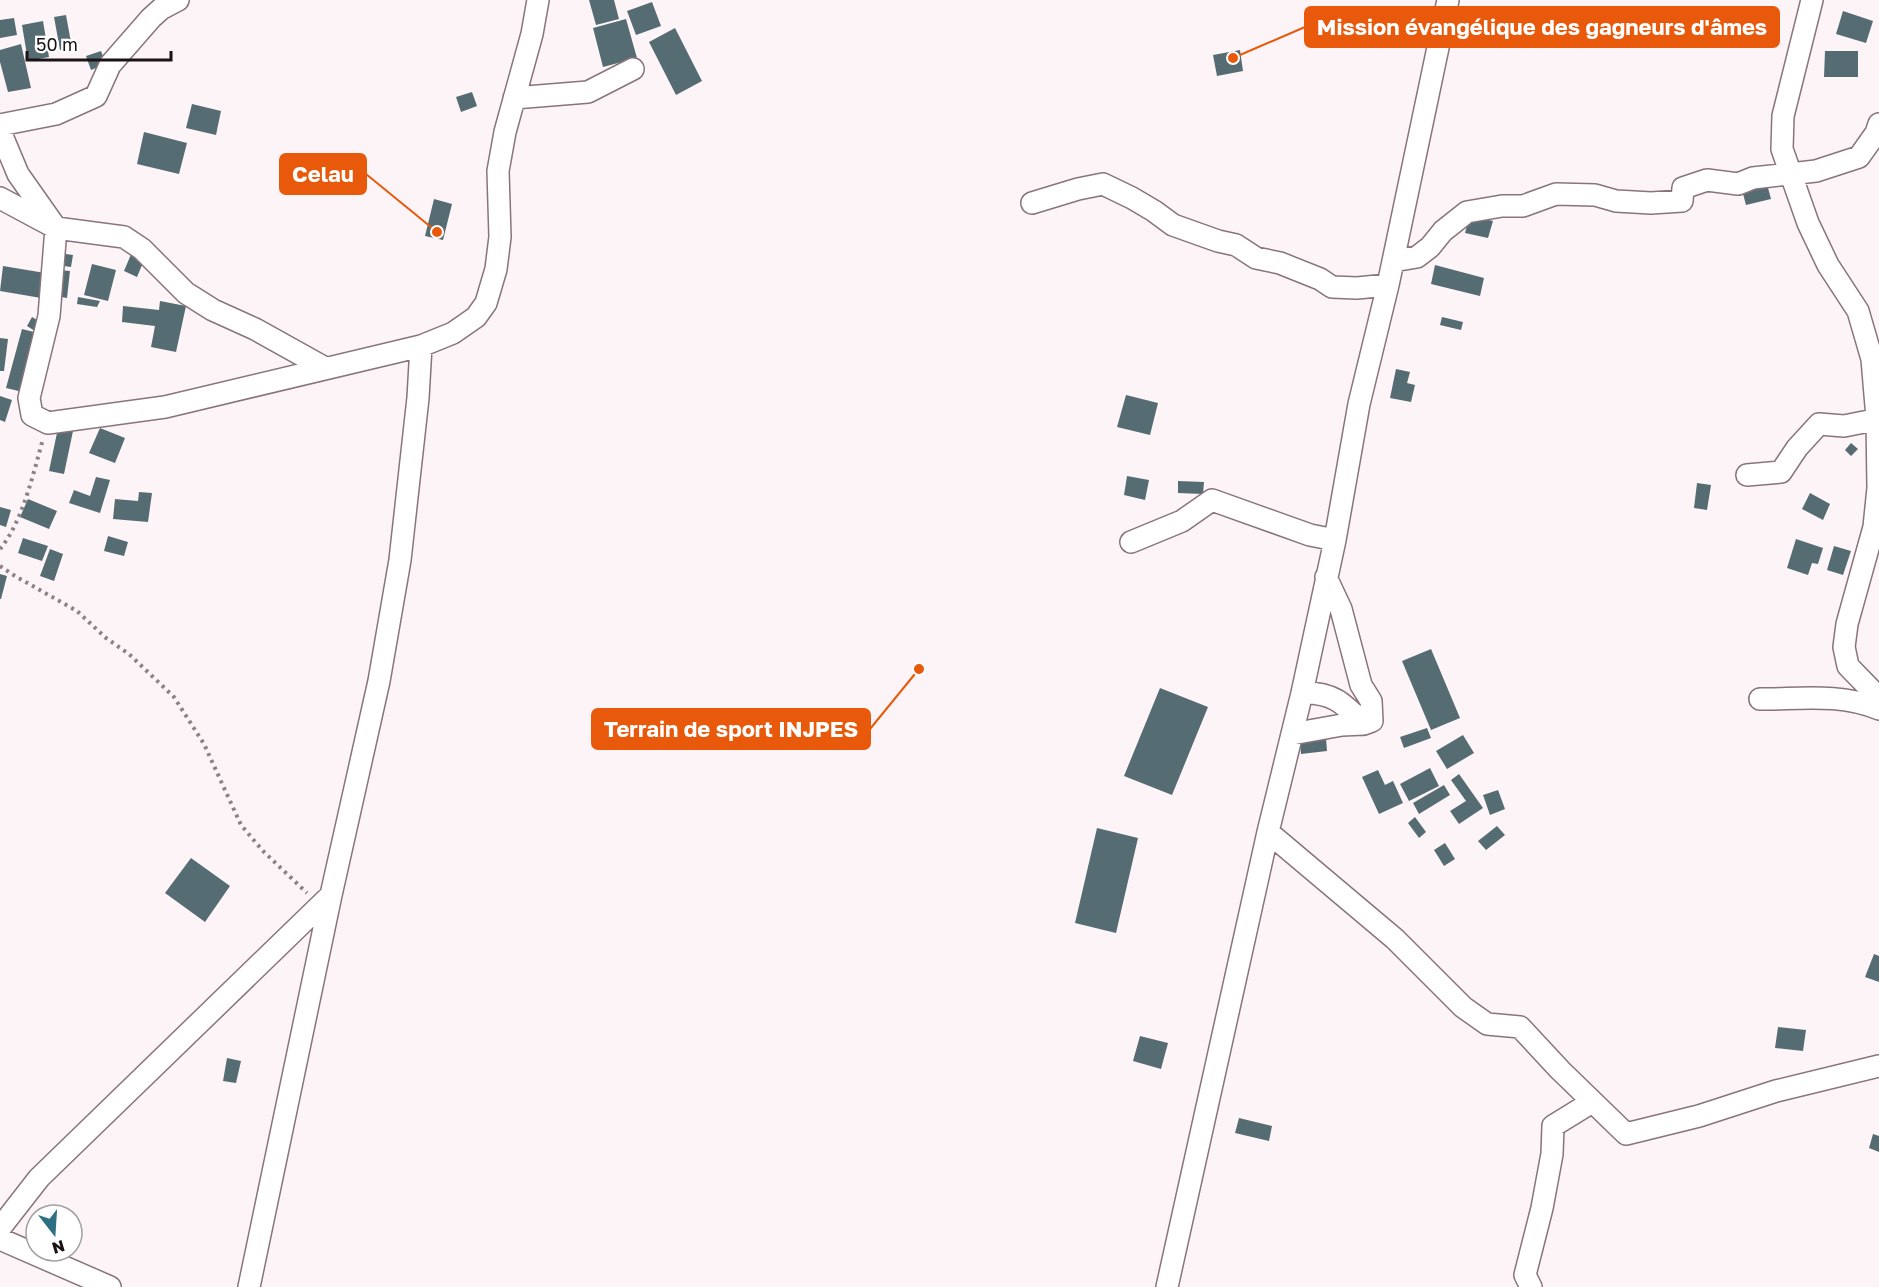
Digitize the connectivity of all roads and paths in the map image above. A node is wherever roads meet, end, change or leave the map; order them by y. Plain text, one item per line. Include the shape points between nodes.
1 (178, 0) edge
2 (538, 0) edge
3 (1448, 0) edge
4 (1812, 0) edge
5 (633, 69) dead end
6 (514, 98) junction
7 (1879, 124) edge
8 (0, 125) edge
9 (0, 131) edge
10 (1791, 175) junction
11 (0, 198) edge
12 (1032, 203) dead end
13 (56, 228) junction
14 (1393, 261) junction
15 (1388, 285) junction
16 (421, 346) junction
17 (325, 368) junction
18 (1878, 418) edge
19 (48, 423) junction
20 (1747, 475) dead end
21 (1335, 540) junction
22 (1131, 542) dead end
23 (0, 549) edge
24 (0, 566) edge
25 (1326, 577) junction
26 (1302, 693) junction
27 (1879, 698) edge
28 (1760, 699) dead end
29 (1879, 709) edge
30 (1364, 724) junction
31 (1292, 734) junction
32 (1268, 832) junction
33 (325, 900) junction
34 (1879, 1066) edge
35 (1592, 1102) junction
36 (0, 1228) edge
37 (0, 1239) edge
38 (110, 1287) edge
39 (249, 1287) edge
40 (1167, 1287) edge
41 (1531, 1287) edge

1 - 8 street via 151,18 110,65 96,96 56,114
2 - 6 street
3 - 14 street
4 - 10 street via 1783,116 1782,149
5 - 6 street via 588,92
6 - 16 street via 498,171 500,237 486,303 476,317 453,333
7 - 10 street via 1858,157
9 - 13 street via 18,174
10 - 14 street via 1753,178 1738,184 1707,180 1683,188 1682,201 1651,203 1556,194 1523,206 1476,210 1453,222 1417,257
10 - 18 street via 1828,265 1858,311 1872,360
11 - 13 street
12 - 15 street via 1103,184 1173,225 1236,245 1256,258 1280,263 1332,287
13 - 17 street via 124,237 142,249 186,293
13 - 19 street via 49,316 29,398 32,415
14 - 15 street
15 - 21 street via 1359,404
16 - 17 street
16 - 33 street via 400,560 379,681
17 - 19 street via 165,407
18 - 20 street via 1844,426 1818,424 1781,472
18 - 27 street via 1874,527 1844,647 1848,666
19 - 23 path via 13,529
21 - 22 street via 1212,500 1182,521
21 - 25 street
24 - 33 path via 77,611 174,697 204,744 241,825 263,851
25 - 26 street
25 - 30 street via 1341,609 1361,686 1371,701 1372,721
26 - 30 street via 1332,697
26 - 31 street
28 - 29 street via 1843,698
30 - 31 street
31 - 32 street
32 - 35 street via 1395,939 1462,1007 1487,1024 1520,1027
32 - 40 street
33 - 36 street via 39,1178
33 - 39 street
34 - 35 street via 1626,1134
35 - 41 street via 1553,1126 1542,1208 1524,1275
37 - 38 street

